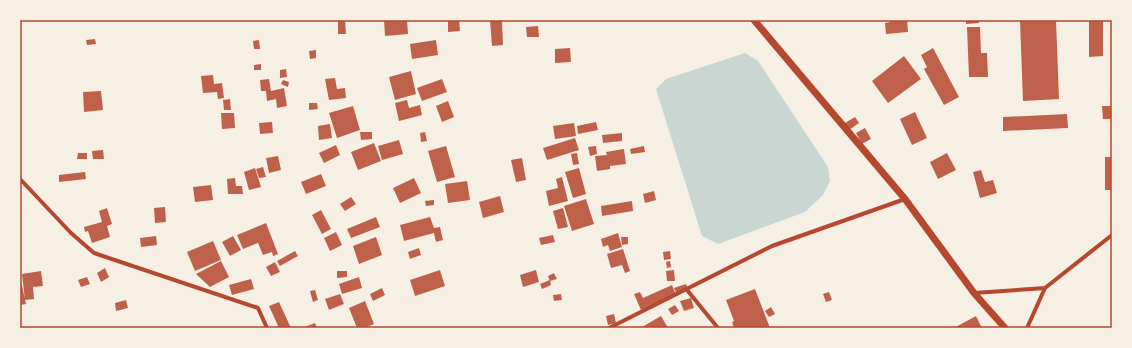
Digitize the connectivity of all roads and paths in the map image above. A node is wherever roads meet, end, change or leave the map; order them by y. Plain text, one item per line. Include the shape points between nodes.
1 (754, 20) edge
2 (20, 179) edge
3 (905, 199) junction
4 (1112, 235) edge
5 (1045, 288) junction
6 (687, 290) junction
7 (974, 293) junction
8 (268, 328) edge
9 (609, 328) edge
10 (718, 328) edge
11 (1005, 328) edge
12 (1027, 328) edge

1 - 3 street
2 - 8 street via 71,233 94,253 258,308
3 - 6 street via 772,246
3 - 7 street
4 - 5 street
5 - 7 street
5 - 12 street
6 - 9 street
6 - 10 street
7 - 11 street

